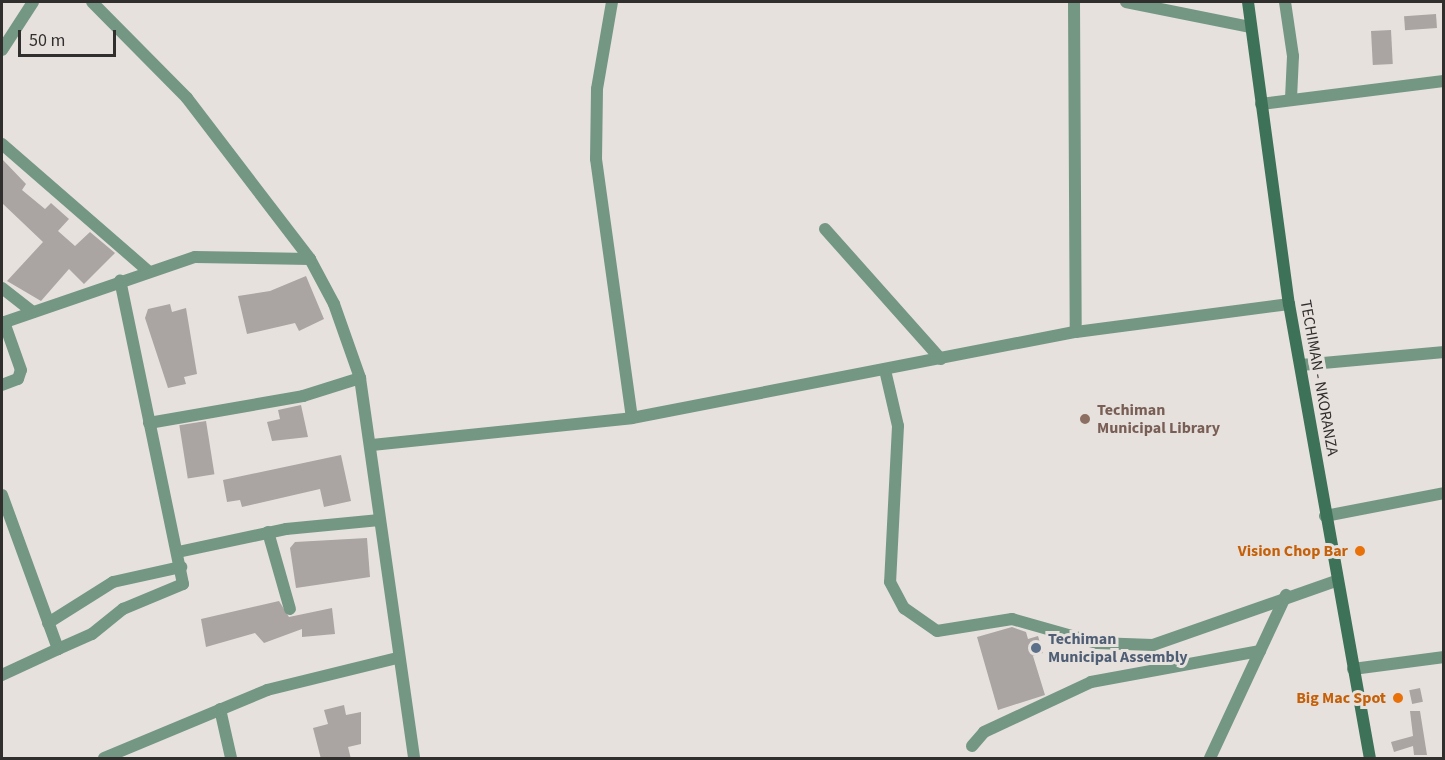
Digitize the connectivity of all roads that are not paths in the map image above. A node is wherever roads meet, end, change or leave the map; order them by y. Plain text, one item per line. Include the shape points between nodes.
1 (33, 2) edge
2 (92, 2) edge
3 (612, 2) edge
4 (1074, 2) edge
5 (1126, 2) edge
6 (1248, 2) edge
7 (1285, 2) edge
8 (1250, 27) junction
9 (2, 50) edge
10 (1443, 81) edge
11 (1292, 98) junction
12 (1262, 104) junction
13 (2, 144) edge
14 (825, 229) dead end
15 (310, 259) junction
16 (147, 270) junction
17 (120, 280) junction
18 (2, 288) edge
19 (1289, 304) junction
20 (33, 312) junction
21 (3, 323) edge
22 (1076, 332) junction
23 (1443, 352) edge
24 (941, 359) junction
25 (1301, 365) junction
26 (885, 370) junction
27 (360, 378) junction
28 (2, 386) edge
29 (632, 418) junction
30 (149, 423) junction
31 (372, 446) junction
32 (1443, 493) edge
33 (2, 495) edge
34 (1325, 516) junction
35 (380, 520) junction
36 (268, 532) junction
37 (178, 552) junction
38 (181, 567) junction
39 (1336, 581) junction
40 (1286, 595) junction
41 (290, 609) dead end
42 (48, 623) junction
43 (58, 649) junction
44 (1260, 651) junction
45 (1443, 657) edge
46 (397, 658) junction
47 (1353, 669) junction
48 (2, 675) edge
49 (220, 709) junction
50 (972, 746) dead end
51 (104, 759) edge
52 (231, 759) edge
53 (414, 759) edge
54 (1210, 759) edge
55 (1370, 759) edge

1 - 9 street
2 - 15 street via 187,98
3 - 29 street via 597,89 596,159
4 - 22 street
5 - 8 street
6 - 8 main road, TECHIMAN - NKORANZA
7 - 11 street via 1293,56
8 - 12 main road, TECHIMAN - NKORANZA
10 - 11 street
11 - 12 street
12 - 19 main road, TECHIMAN - NKORANZA
13 - 16 street
14 - 24 street
15 - 16 street via 195,257
15 - 27 street via 334,304
16 - 17 street
17 - 20 street
17 - 30 street
18 - 20 street
19 - 22 street
19 - 25 main road, TECHIMAN - NKORANZA
20 - 21 street
21 - 28 street via 21,370 18,379
22 - 24 street
23 - 25 street
24 - 26 street
25 - 34 main road, TECHIMAN - NKORANZA
26 - 29 street
26 - 40 street via 898,426 890,582 904,608 937,632 1028,620 1097,643 1153,645
27 - 30 street via 303,396
27 - 31 street
29 - 31 street
30 - 37 street
31 - 35 street
32 - 34 street
33 - 42 street
34 - 39 main road, TECHIMAN - NKORANZA
35 - 36 street
35 - 46 street
36 - 37 street
36 - 41 street
37 - 38 street
38 - 42 street via 113,582
38 - 43 street via 183,584 123,609 92,634
39 - 40 street
39 - 47 main road, TECHIMAN - NKORANZA
40 - 44 street
42 - 43 street
43 - 48 street
44 - 50 street via 1091,682 984,732
44 - 54 street
45 - 47 street
46 - 49 street via 310,678
46 - 53 street
47 - 55 main road, TECHIMAN - NKORANZA
49 - 51 street
49 - 52 street

